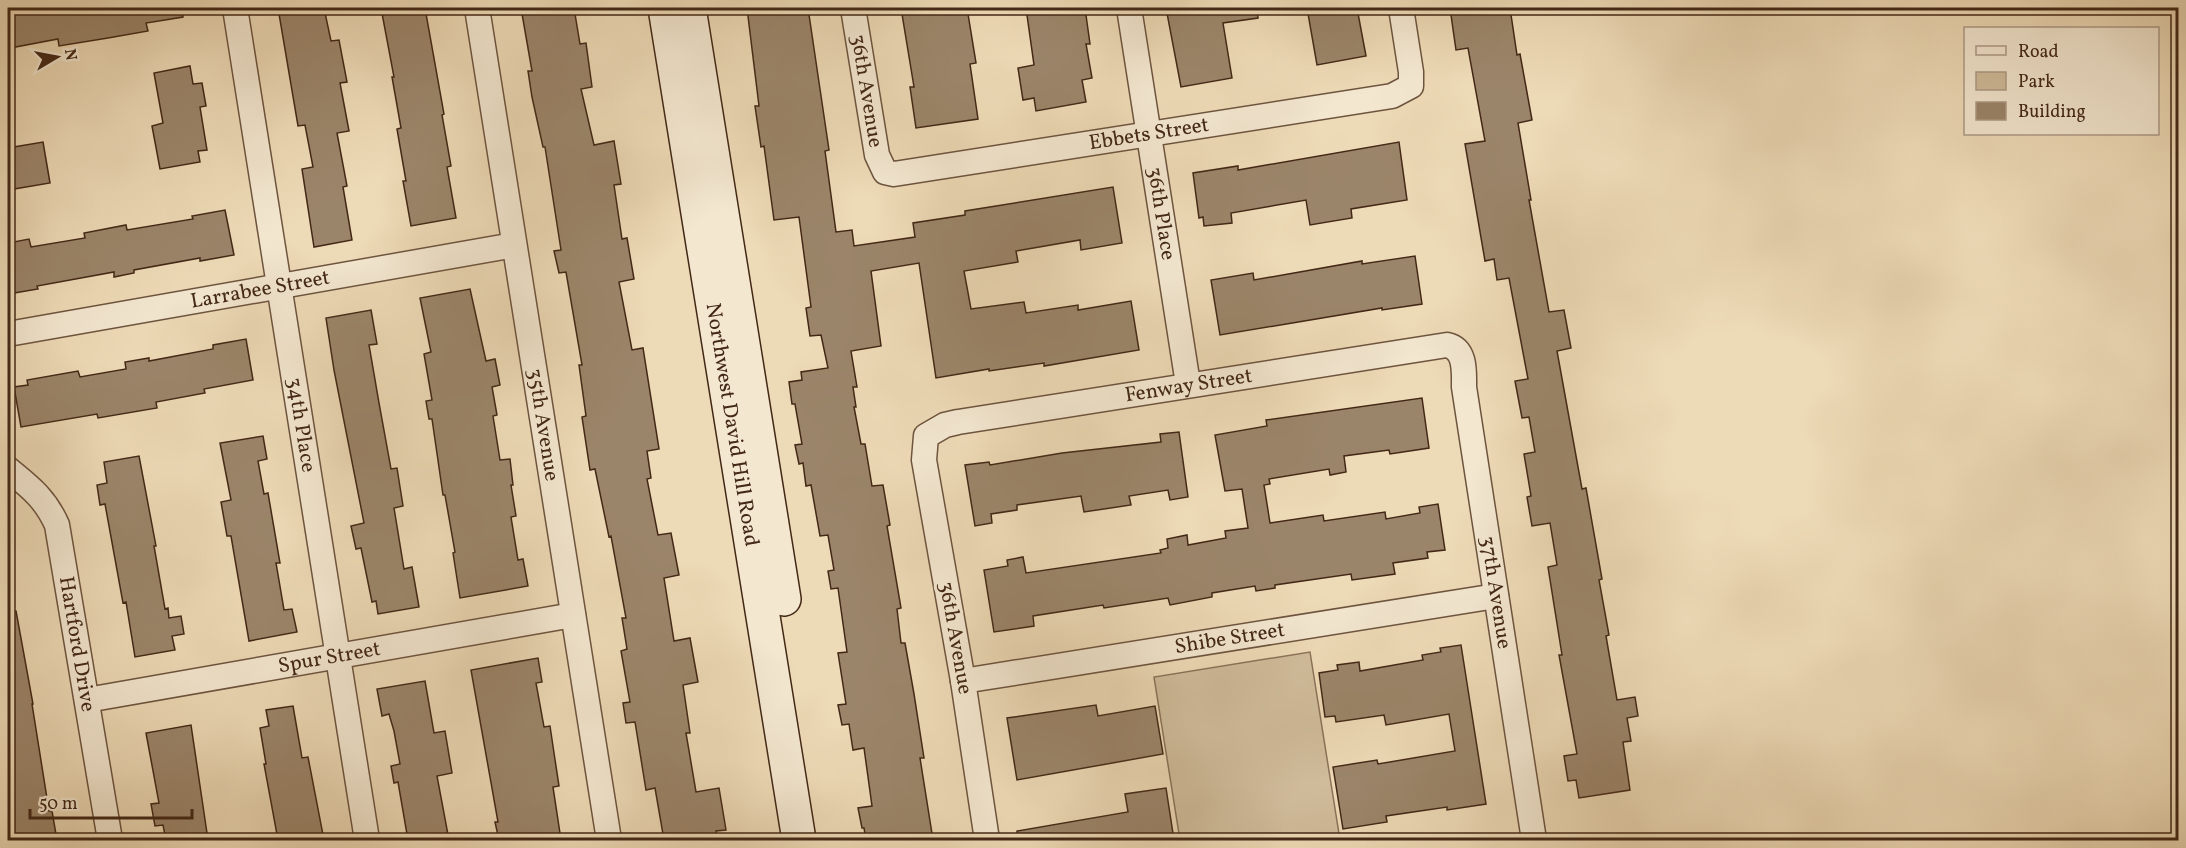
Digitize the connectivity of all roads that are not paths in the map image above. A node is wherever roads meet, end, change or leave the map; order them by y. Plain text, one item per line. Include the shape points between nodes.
1 (235, 8) edge
2 (477, 8) edge
3 (665, 8) edge
4 (689, 8) edge
5 (853, 8) edge
6 (1129, 8) edge
7 (1401, 8) edge
8 (1150, 134) junction
9 (885, 172) joint
10 (514, 245) junction
11 (280, 286) junction
12 (8, 334) edge
13 (1454, 346) joint
14 (1188, 384) junction
15 (926, 436) joint
16 (8, 469) edge
17 (1496, 596) junction
18 (573, 615) junction
19 (338, 658) junction
20 (963, 681) junction
21 (87, 700) junction
22 (110, 840) edge
23 (367, 840) edge
24 (609, 840) edge
25 (799, 840) edge
26 (821, 840) edge
27 (987, 840) edge
28 (1534, 840) edge

1 - 11 street, 34th Place
2 - 10 street, 35th Avenue
3 - 25 street, Northwest David Hill Road
4 - 26 street, Northwest David Hill Road
5 - 9 street, 36th Avenue via 873,142
6 - 8 street, 36th Place
7 - 8 street, Ebbets Street via 1411,86 1392,96
8 - 9 street, Ebbets Street via 904,173
8 - 14 street, 36th Place
10 - 11 street, Larrabee Street
10 - 18 street, 35th Avenue
11 - 12 street, Larrabee Street
11 - 19 street, 34th Place
13 - 14 street, Fenway Street via 1439,345
13 - 17 street, 37th Avenue via 1463,362
14 - 15 street, Fenway Street via 958,422 939,427
15 - 20 street, 36th Avenue via 924,460
16 - 21 street, Hartford Drive via 38,493 57,525
17 - 20 street, Shibe Street
17 - 28 street, 37th Avenue
18 - 19 street, Spur Street
18 - 24 street, 35th Avenue
19 - 21 street, Spur Street
19 - 23 street, 34th Place
20 - 27 street, 36th Avenue
21 - 22 street, Hartford Drive

